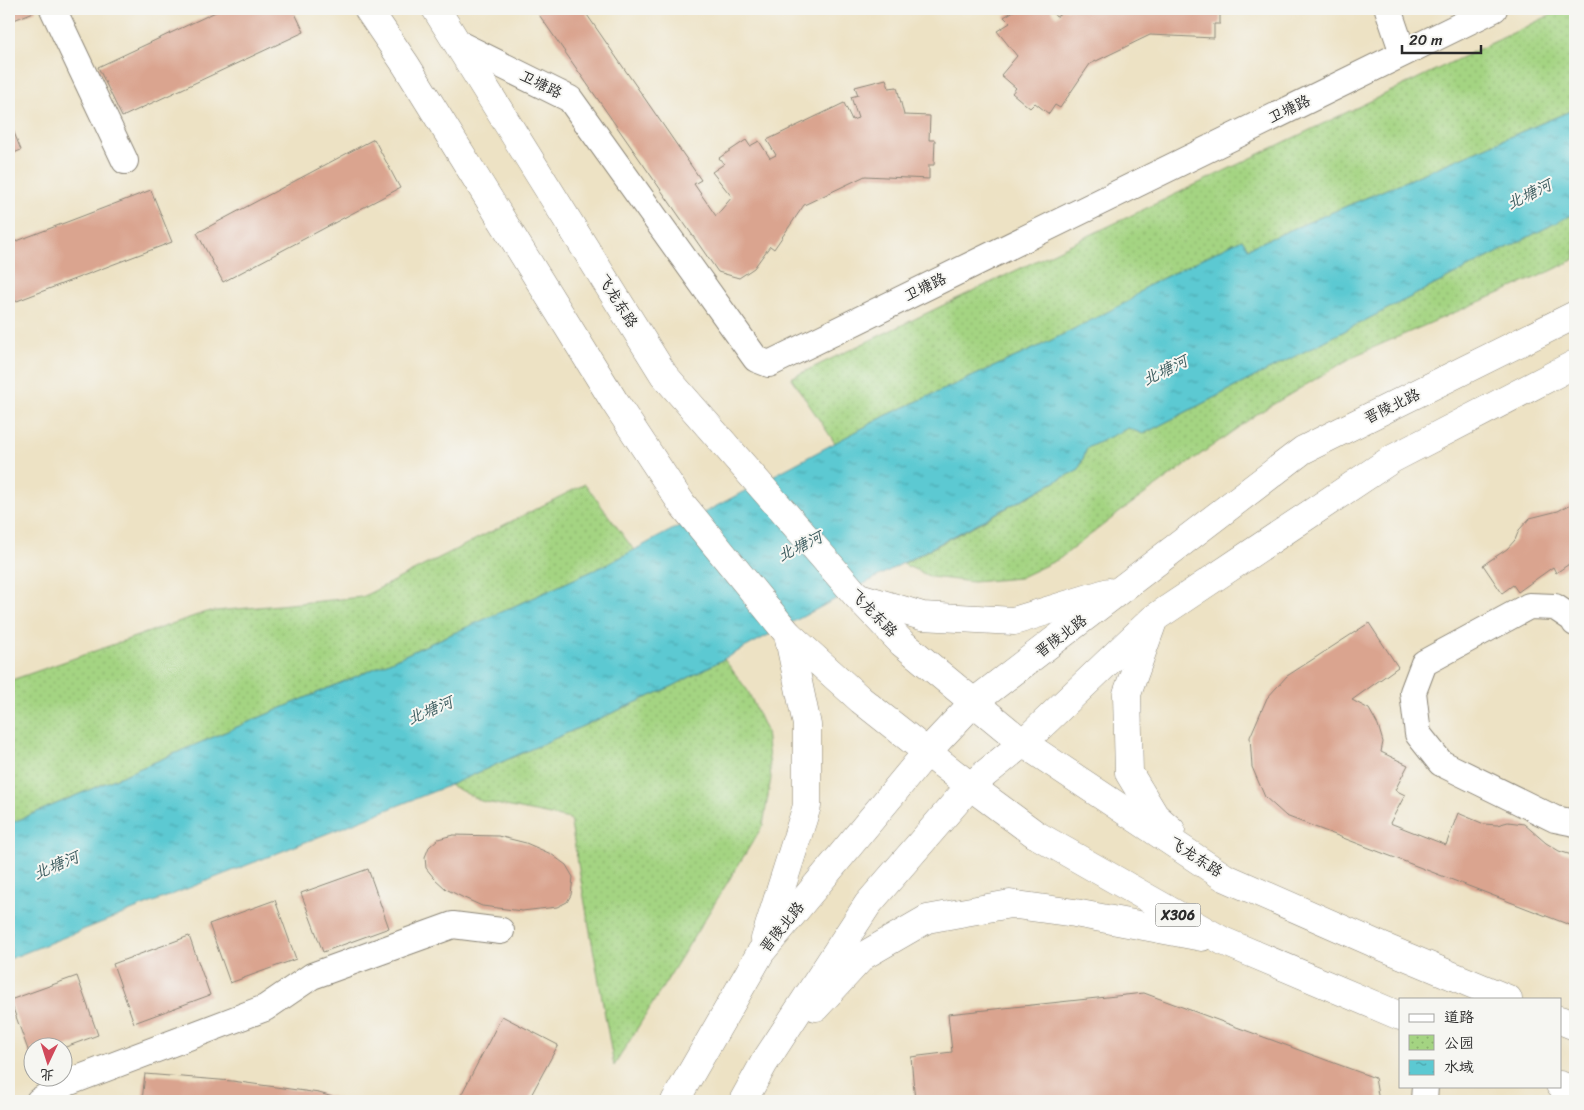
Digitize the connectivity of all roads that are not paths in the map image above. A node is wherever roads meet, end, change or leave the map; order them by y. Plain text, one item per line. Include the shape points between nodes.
1 (53, 9) edge
2 (368, 9) edge
3 (436, 9) edge
4 (1388, 9) edge
5 (1494, 9) edge
6 (457, 43) junction
7 (1404, 53) junction
8 (125, 161) dead end
9 (1575, 315) edge
10 (1575, 364) edge
11 (1127, 586) junction
12 (857, 596) junction
13 (1153, 619) junction
14 (1575, 623) edge
15 (788, 634) junction
16 (974, 702) junction
17 (1023, 743) junction
18 (927, 752) junction
19 (970, 786) junction
20 (1575, 823) edge
21 (1224, 877) junction
22 (501, 931) dead end
23 (1223, 941) junction
24 (761, 952) junction
25 (1506, 998) edge
26 (1399, 1016) edge
27 (764, 1062) junction
28 (1562, 1086) edge
29 (1425, 1088) edge
30 (1575, 1091) edge
31 (39, 1101) edge
32 (675, 1101) edge
33 (743, 1101) edge
34 (1424, 1101) edge

1 - 8 street
2 - 15 main road via 682,504
3 - 6 main road, 飞龙东路
4 - 7 street
5 - 7 street, 卫塘路
6 - 7 street, 卫塘路 via 570,99 756,360 769,364
6 - 12 main road, 飞龙东路 via 664,375
9 - 11 main road, 晋陵北路 via 1303,450
10 - 13 main road via 1392,459
11 - 12 main road via 1014,621 922,616
11 - 16 main road, 晋陵北路
12 - 16 main road, 飞龙东路 via 902,643
13 - 17 main road
13 - 21 main road via 1127,694 1129,773 1154,816
14 - 20 street via 1556,607 1528,606 1424,663 1413,692 1418,734 1441,763 1555,820
15 - 18 main road via 861,700
15 - 24 main road via 807,725 808,806
16 - 17 main road, 飞龙东路
16 - 18 main road, 晋陵北路
17 - 19 main road
17 - 21 main road, 飞龙东路
18 - 19 main road
18 - 24 main road, 晋陵北路
19 - 23 main road, X306 via 1035,834
19 - 27 main road via 868,904
21 - 25 main road, 飞龙东路
22 - 31 street via 453,924 312,976 265,1008 67,1083
23 - 26 main road, X306
23 - 27 main road via 1010,904 927,919 863,956
24 - 32 main road, 晋陵北路
27 - 33 main road
28 - 30 main road
29 - 34 street

